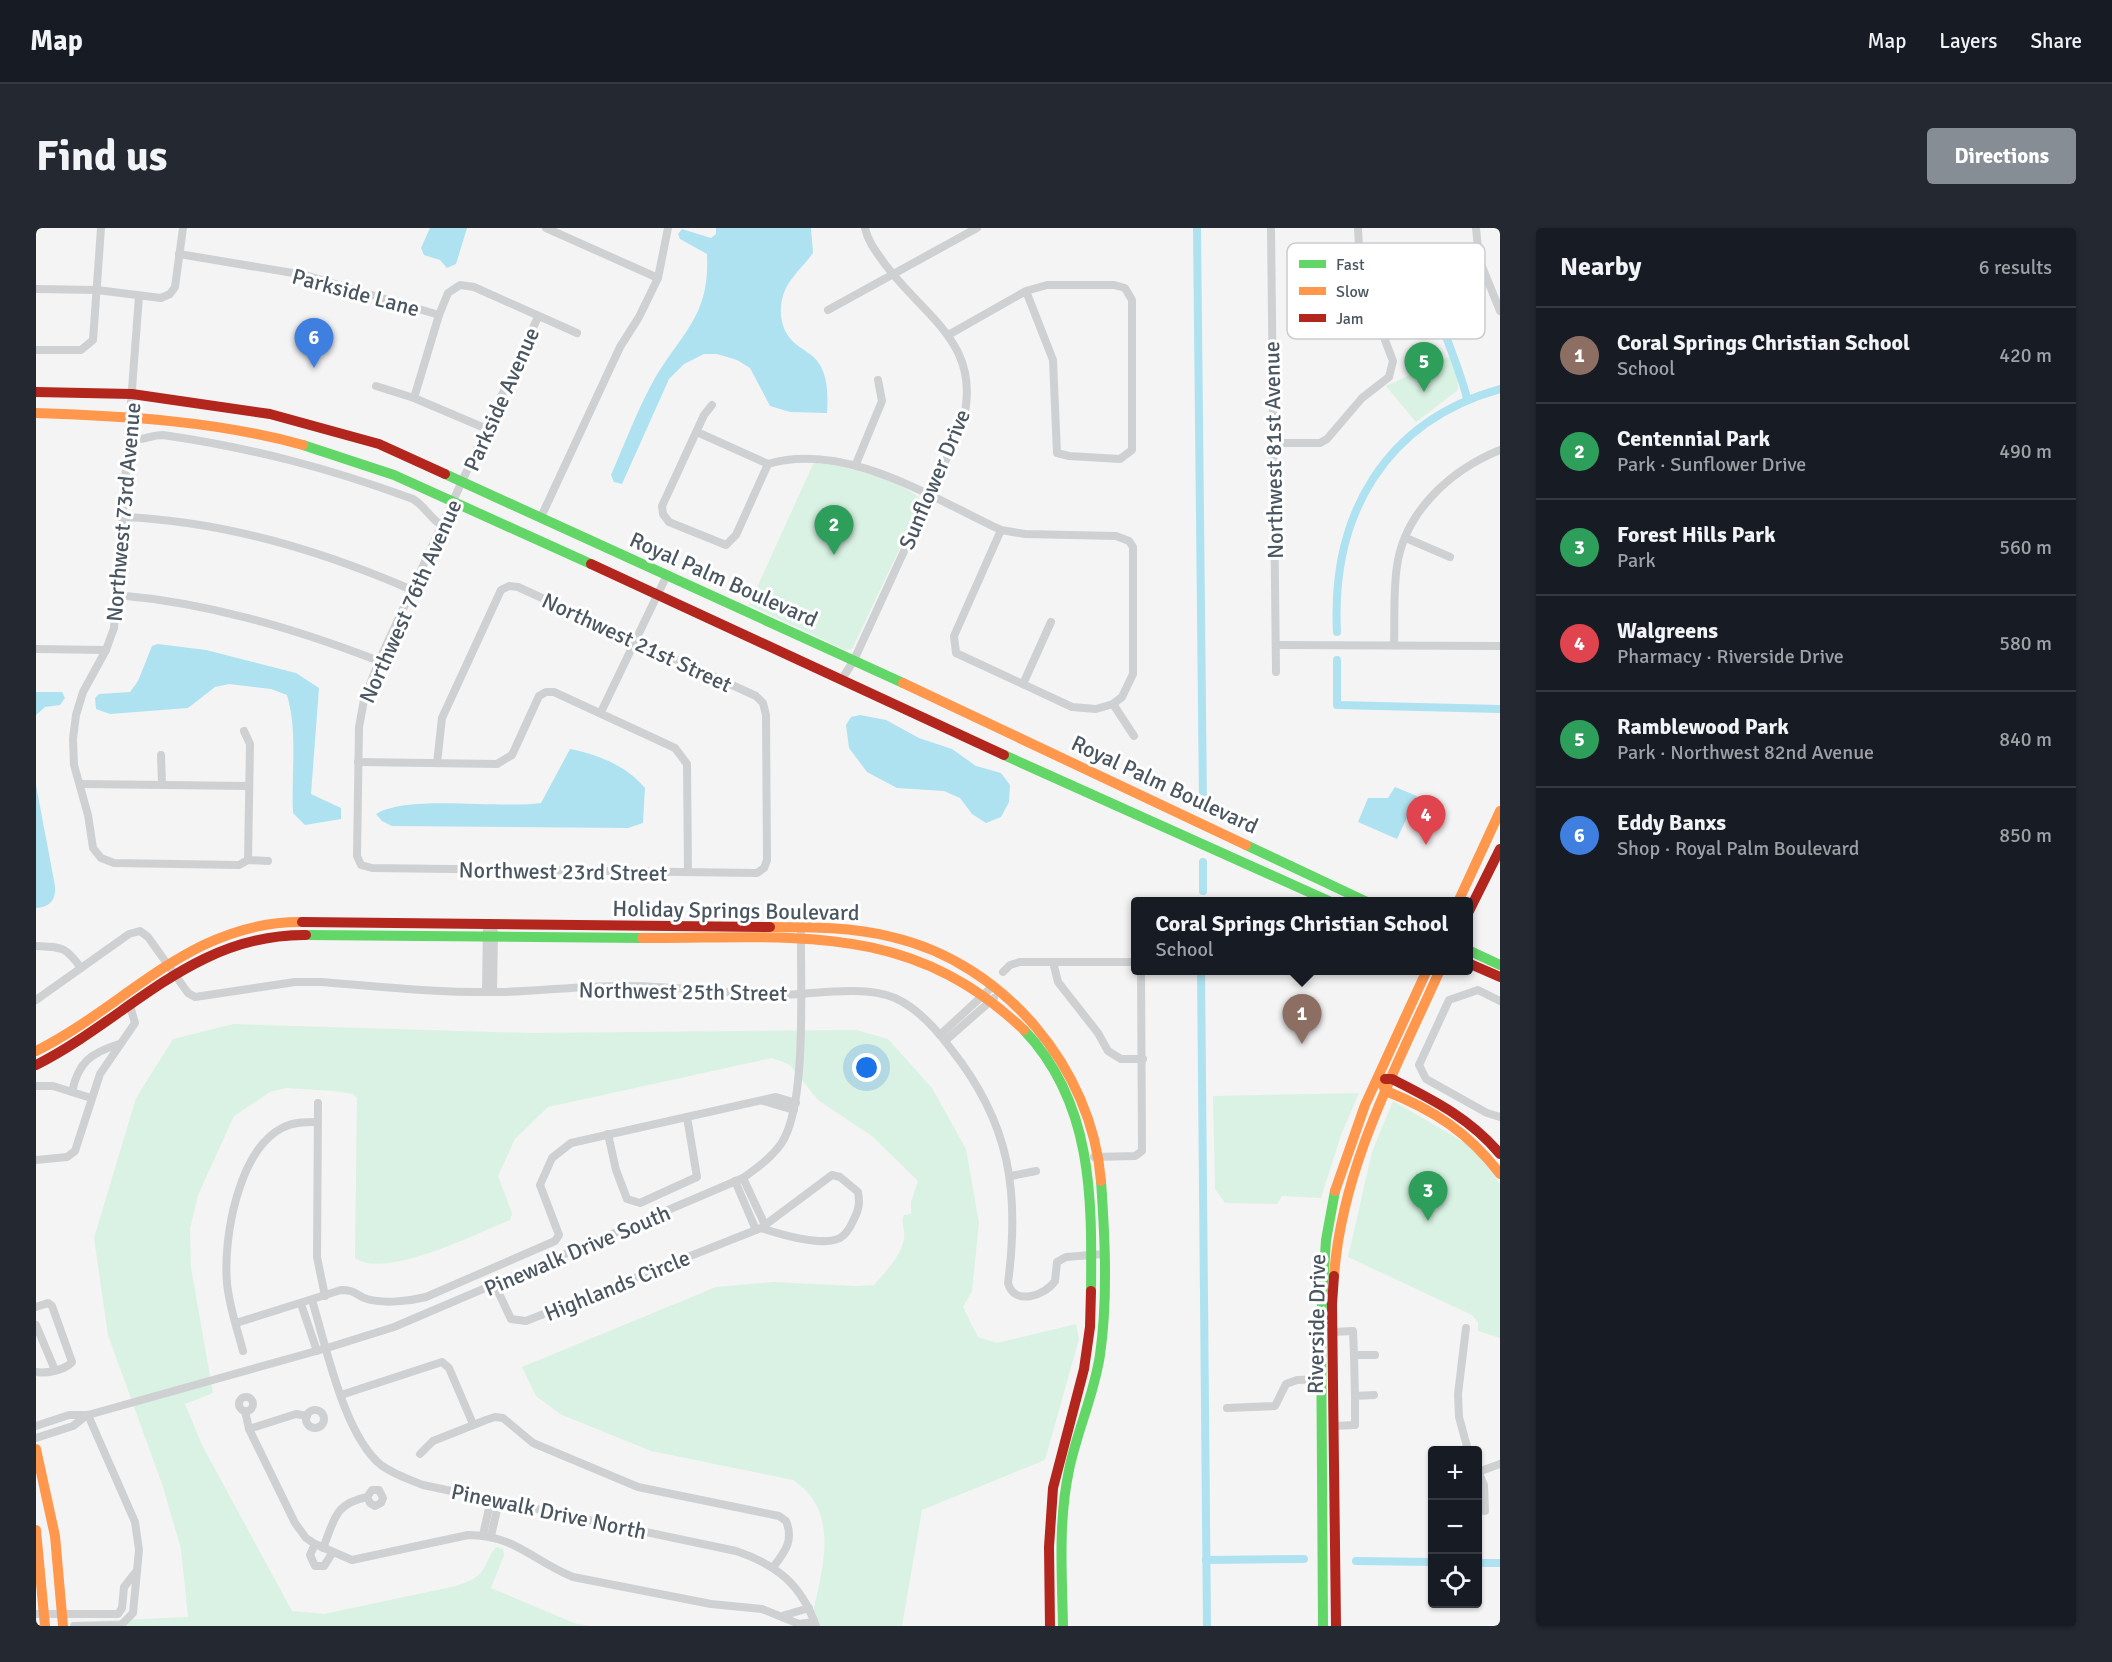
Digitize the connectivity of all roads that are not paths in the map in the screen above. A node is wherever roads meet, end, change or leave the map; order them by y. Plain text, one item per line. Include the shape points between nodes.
1 (101, 228) edge
2 (183, 228) edge
3 (546, 228) edge
4 (668, 228) edge
5 (865, 228) edge
6 (977, 228) edge
7 (1270, 228) edge
8 (1358, 228) edge
9 (1476, 228) edge
10 (959, 232) edge
11 (1359, 243) edge
12 (1477, 243) edge
13 (179, 254) junction
14 (891, 273) junction
15 (1485, 274) edge
16 (658, 278) junction
17 (36, 289) edge
18 (97, 290) junction
19 (1026, 291) junction
20 (139, 296) junction
21 (828, 310) dead end
22 (1500, 312) edge
23 (439, 315) junction
24 (538, 317) junction
25 (577, 333) dead end
26 (950, 334) junction
27 (1384, 339) edge
28 (36, 350) edge
29 (878, 380) dead end
30 (376, 386) dead end
31 (36, 392) edge
32 (132, 394) junction
33 (414, 398) junction
34 (712, 405) dead end
35 (36, 413) edge
36 (131, 416) junction
37 (487, 429) junction
38 (697, 432) junction
39 (129, 441) junction
40 (1273, 443) junction
41 (1500, 450) edge
42 (768, 464) junction
43 (856, 464) junction
44 (464, 481) junction
45 (928, 496) junction
46 (454, 501) junction
47 (123, 517) junction
48 (541, 517) junction
49 (443, 526) junction
50 (1001, 530) junction
51 (1406, 538) junction
52 (1450, 557) dead end
53 (667, 575) junction
54 (412, 590) junction
55 (117, 595) junction
56 (657, 595) junction
57 (1051, 622) dead end
58 (636, 640) junction
59 (1276, 645) junction
60 (1394, 645) junction
61 (1500, 646) edge
62 (36, 649) edge
63 (106, 650) junction
64 (854, 660) junction
65 (379, 661) junction
66 (1276, 672) dead end
67 (842, 679) junction
68 (1023, 684) junction
69 (1113, 704) junction
70 (602, 712) junction
71 (244, 731) dead end
72 (1134, 736) dead end
73 (161, 755) dead end
74 (358, 762) junction
75 (437, 763) junction
76 (162, 783) junction
77 (81, 784) junction
78 (249, 786) junction
79 (1500, 811) edge
80 (1500, 849) edge
81 (248, 860) junction
82 (268, 861) dead end
83 (361, 865) joint
84 (764, 868) joint
85 (688, 872) junction
86 (1319, 897) edge
87 (1356, 897) edge
88 (1460, 897) edge
89 (1473, 903) edge
90 (491, 924) junction
91 (801, 927) junction
92 (490, 936) junction
93 (801, 939) junction
94 (36, 946) edge
95 (1473, 952) edge
96 (1053, 962) junction
97 (1131, 962) edge
98 (167, 964) junction
99 (1473, 965) edge
100 (1500, 965) edge
101 (81, 968) junction
102 (1003, 972) dead end
103 (175, 974) junction
104 (1141, 975) edge
105 (1425, 975) edge
106 (1438, 975) edge
107 (1500, 977) edge
108 (997, 989) junction
109 (489, 992) junction
110 (800, 993) junction
111 (988, 997) junction
112 (36, 1000) edge
113 (1500, 1001) edge
114 (130, 1006) junction
115 (942, 1038) junction
116 (120, 1043) junction
117 (36, 1051) edge
118 (1143, 1059) junction
119 (36, 1065) edge
120 (1378, 1079) junction
121 (1392, 1079) junction
122 (36, 1086) edge
123 (1386, 1091) junction
124 (72, 1092) junction
125 (91, 1098) junction
126 (318, 1103) dead end
127 (795, 1106) junction
128 (1487, 1113) junction
129 (687, 1117) junction
130 (1500, 1117) edge
131 (318, 1122) junction
132 (1476, 1126) junction
133 (1466, 1132) junction
134 (608, 1134) junction
135 (1500, 1154) edge
136 (1087, 1157) junction
137 (1100, 1157) junction
138 (36, 1160) edge
139 (1036, 1171) dead end
140 (1500, 1174) edge
141 (1011, 1176) junction
142 (739, 1179) junction
143 (761, 1227) junction
144 (1104, 1254) junction
145 (1091, 1255) junction
146 (495, 1285) junction
147 (325, 1296) junction
148 (312, 1300) junction
149 (301, 1304) junction
150 (36, 1307) edge
151 (236, 1323) junction
152 (36, 1326) edge
153 (1466, 1328) dead end
154 (1332, 1332) junction
155 (327, 1348) junction
156 (243, 1351) dead end
157 (317, 1351) junction
158 (1354, 1355) junction
159 (1375, 1355) dead end
160 (55, 1370) junction
161 (36, 1372) edge
162 (1321, 1379) junction
163 (341, 1395) junction
164 (1374, 1395) dead end
165 (1355, 1396) junction
166 (1227, 1408) dead end
167 (245, 1411) dead end
168 (88, 1415) junction
169 (307, 1416) dead end
170 (473, 1424) junction
171 (36, 1426) edge
172 (1334, 1426) junction
173 (249, 1429) junction
174 (36, 1438) edge
175 (1467, 1446) edge
176 (36, 1449) edge
177 (420, 1454) dead end
178 (1500, 1464) edge
179 (1482, 1470) edge
180 (1482, 1480) edge
181 (367, 1497) dead end
182 (495, 1500) junction
183 (1485, 1511) dead end
184 (36, 1530) edge
185 (487, 1536) junction
186 (319, 1546) junction
187 (333, 1552) junction
188 (1049, 1565) junction
189 (1061, 1565) junction
190 (774, 1566) junction
191 (135, 1573) junction
192 (809, 1608) junction
193 (40, 1614) edge
194 (62, 1614) junction
195 (782, 1616) junction
196 (815, 1624) edge
197 (45, 1626) edge
198 (63, 1626) edge
199 (74, 1626) edge
200 (1050, 1626) edge
201 (1063, 1626) edge
202 (1323, 1626) edge
203 (1336, 1626) edge

1 - 18 street
2 - 13 street
3 - 16 street
4 - 16 street
5 - 14 street, Sunflower Drive via 867,240
6 - 10 street
7 - 40 street, Northwest 81st Avenue
8 - 11 street
9 - 12 street
10 - 14 street
13 - 20 street via 175,287 170,294 161,298
13 - 23 street, Parkside Lane via 304,275
14 - 21 street
14 - 26 street, Sunflower Drive
15 - 22 street
16 - 48 street via 620,347
17 - 18 street
18 - 20 street
18 - 28 street via 93,340 88,346 81,351
19 - 19 street via 1053,360 1057,453 1120,459 1132,450 1132,300 1125,288 1114,285 1047,285
19 - 26 street
20 - 32 street, Northwest 73rd Avenue
23 - 24 street, Parkside Lane via 448,293 460,285 474,287
23 - 33 street
24 - 25 street, Parkside Lane
24 - 37 street, Parkside Avenue
26 - 45 street, Sunflower Drive via 966,370 967,408
27 - 40 street via 1393,361 1389,377 1362,398 1327,439 1320,443
29 - 43 street via 882,401
30 - 33 street
31 - 32 street, Royal Palm Boulevard
32 - 36 street, Northwest 73rd Avenue
32 - 44 street, Royal Palm Boulevard via 270,414 325,428 379,444
33 - 37 street
34 - 38 street
35 - 36 street, Royal Palm Boulevard
36 - 39 street, Northwest 73rd Avenue
36 - 46 street, Royal Palm Boulevard via 266,436 374,467
37 - 44 street, Parkside Avenue
38 - 42 street
38 - 42 street via 662,506 669,522 726,545 736,535
39 - 47 street, Northwest 73rd Avenue
39 - 49 street via 163,435 292,459 413,499
40 - 59 street, Northwest 81st Avenue
41 - 51 street via 1475,460 1442,486 1426,503
42 - 43 street via 804,459
43 - 45 street
44 - 46 street, Northwest 76th Avenue
44 - 48 street, Royal Palm Boulevard
45 - 50 street
45 - 64 street, Sunflower Drive
46 - 49 street, Northwest 76th Avenue
46 - 56 street, Royal Palm Boulevard
47 - 54 street via 194,523 259,537 358,567
47 - 55 street, Northwest 73rd Avenue
48 - 53 street, Royal Palm Boulevard
49 - 54 street, Northwest 76th Avenue
50 - 68 street via 954,636 954,648 961,657
50 - 69 street via 1116,536 1130,541 1133,675 1122,697
51 - 52 street
51 - 60 street via 1397,564
53 - 56 street
53 - 64 street, Royal Palm Boulevard
54 - 65 street, Northwest 76th Avenue
55 - 63 street, Northwest 73rd Avenue via 114,628
55 - 65 street via 205,606 257,619
56 - 58 street
56 - 67 street, Royal Palm Boulevard
57 - 68 street
58 - 70 street
58 - 75 street, Northwest 21st Street via 518,587 501,590 442,718
58 - 84 street, Northwest 21st Street via 756,696 763,703 767,848
59 - 60 street
59 - 66 street, Northwest 81st Avenue
60 - 61 street
62 - 63 street
63 - 77 street, Northwest 73rd Avenue via 75,715 74,765
64 - 67 street, Sunflower Drive
64 - 87 street, Royal Palm Boulevard
65 - 74 street, Northwest 76th Avenue via 360,718
67 - 86 street, Royal Palm Boulevard
68 - 69 street via 1084,710
69 - 72 street
70 - 75 street via 546,692 539,696 512,755 505,761
70 - 85 street via 675,748 687,764
71 - 78 street via 250,744
73 - 76 street
74 - 75 street
74 - 83 street, Northwest 76th Avenue via 357,856
76 - 77 street
76 - 78 street
77 - 81 street, Northwest 73rd Avenue via 93,848 101,858 114,863 240,865
78 - 81 street
79 - 88 street
80 - 89 street
81 - 82 street
83 - 85 street, Northwest 23rd Street
84 - 85 street, Northwest 23rd Street via 757,873
90 - 91 street, Holiday Springs Boulevard
90 - 92 street
90 - 98 street, Holiday Springs Boulevard via 286,922 248,927 215,938
91 - 93 street, Pinewalk Drive South
91 - 108 street, Holiday Springs Boulevard via 874,933 914,944 950,958
92 - 93 street, Holiday Springs Boulevard
92 - 103 street, Holiday Springs Boulevard via 287,935 251,939 219,950
92 - 109 street
93 - 110 street, Pinewalk Drive South
93 - 111 street, Holiday Springs Boulevard via 872,945 910,956 944,969
94 - 101 street via 68,950
95 - 100 street
96 - 97 street
96 - 102 street via 1020,962
96 - 118 street via 1058,982 1108,1051 1121,1059
98 - 101 street, Northwest 25th Street via 140,931 129,934
98 - 103 street, Northwest 25th Street
98 - 117 street, Holiday Springs Boulevard via 78,1028
99 - 107 street
101 - 112 street
103 - 109 street, Northwest 25th Street via 195,997 321,982
103 - 114 street, Holiday Springs Boulevard
104 - 118 street
105 - 120 street, Riverside Drive
106 - 121 street, Riverside Drive
108 - 111 street
108 - 137 street, Holiday Springs Boulevard via 1032,1023 1066,1065 1091,1120
109 - 110 street, Northwest 25th Street via 627,986
110 - 115 street, Northwest 25th Street via 875,993 894,998 911,1008
110 - 127 street, Pinewalk Drive South
111 - 115 street
111 - 136 street, Holiday Springs Boulevard via 1056,1071 1079,1124
113 - 128 street via 1478,990 1449,1000 1419,1065 1426,1079
114 - 116 street via 135,1023
114 - 119 street, Holiday Springs Boulevard via 66,1050
115 - 141 street, Northwest 25th Street via 972,1075 993,1117
116 - 124 street via 90,1057 79,1068
116 - 125 street via 100,1074
118 - 137 street via 1142,1151 1135,1156
120 - 121 street
120 - 123 street
120 - 162 street, Riverside Drive via 1335,1189 1320,1303
121 - 123 street, Riverside Drive
121 - 132 street via 1452,1108
122 - 124 street
123 - 133 street via 1448,1119
123 - 154 street, Riverside Drive via 1357,1161 1338,1235
124 - 125 street
125 - 138 street via 75,1151 67,1157
126 - 131 street
127 - 129 street, Pinewalk Drive South via 776,1097
127 - 142 street, Pinewalk Drive South via 781,1144 768,1159
128 - 130 street
128 - 132 street
129 - 134 street, Pinewalk Drive South
129 - 134 street, Pinewalk Drive South via 697,1177 640,1203 627,1199
131 - 147 street via 317,1257
131 - 151 street via 293,1124 272,1135 238,1189 226,1259
132 - 133 street
132 - 135 street
133 - 140 street
134 - 147 street, Pinewalk Drive South via 571,1143 546,1167 540,1185 559,1235 555,1241 426,1297 367,1299 354,1290
136 - 137 street
136 - 145 street, Holiday Springs Boulevard
137 - 144 street, Holiday Springs Boulevard
139 - 141 street
141 - 145 street, Northwest 25th Street via 1014,1222 1008,1283 1014,1295 1042,1292 1054,1281 1057,1262 1066,1257
142 - 143 street
142 - 146 street, Pinewalk Drive South
143 - 143 street, Highlands Circle via 832,1175 840,1176 858,1192 859,1209 840,1238 786,1237
143 - 146 street, Highlands Circle via 526,1321 511,1319
144 - 145 street
144 - 189 street, Holiday Springs Boulevard via 1100,1356 1069,1469
145 - 188 street, Holiday Springs Boulevard via 1087,1354 1057,1466 1051,1503
146 - 155 street, Pinewalk Drive South via 394,1327
147 - 148 street, Pinewalk Drive South
148 - 149 street, Pinewalk Drive South
148 - 155 street
149 - 151 street, Pinewalk Drive South
149 - 157 street
150 - 160 street via 48,1303 52,1306 71,1358 69,1366
151 - 156 street
152 - 160 street
153 - 175 street via 1458,1394
154 - 158 street via 1353,1331
154 - 172 street, Riverside Drive
155 - 157 street, Pinewalk Drive South
155 - 163 street, Pinewalk Drive North
157 - 168 street, Pinewalk Drive South
158 - 159 street
158 - 165 street
160 - 161 street
162 - 166 street via 1286,1384 1275,1406
162 - 202 street, Riverside Drive
163 - 170 street via 441,1362 449,1368
163 - 182 street, Pinewalk Drive North via 351,1425 380,1464 423,1485
164 - 165 street
165 - 172 street via 1355,1425
167 - 173 street
168 - 171 street, Pinewalk Drive South via 69,1415
168 - 174 street, Pinewalk Drive South via 74,1426
168 - 191 street via 135,1522 139,1550
169 - 173 street via 296,1414
170 - 177 street via 433,1441
170 - 190 street via 495,1417 503,1419 533,1443 638,1487 779,1516 786,1521 790,1539
172 - 203 street, Riverside Drive
173 - 186 street via 295,1523 306,1538
176 - 194 street via 55,1526
178 - 179 street
180 - 183 street
181 - 186 street via 349,1501 340,1508
182 - 185 street
182 - 190 street, Pinewalk Drive North via 736,1551
184 - 193 street
185 - 187 street via 468,1535 363,1559 352,1560
185 - 195 street via 514,1543 552,1569 573,1577 711,1604 762,1609
186 - 187 street
186 - 187 street via 310,1555 315,1566 324,1566
188 - 189 street
188 - 200 street, Holiday Springs Boulevard
189 - 201 street, Holiday Springs Boulevard
190 - 192 street, Pinewalk Drive North
191 - 194 street via 124,1587 118,1614
191 - 199 street via 133,1613 121,1624
192 - 195 street
192 - 196 street, Pinewalk Drive North
193 - 194 street
193 - 197 street
194 - 198 street
195 - 196 street via 799,1624

